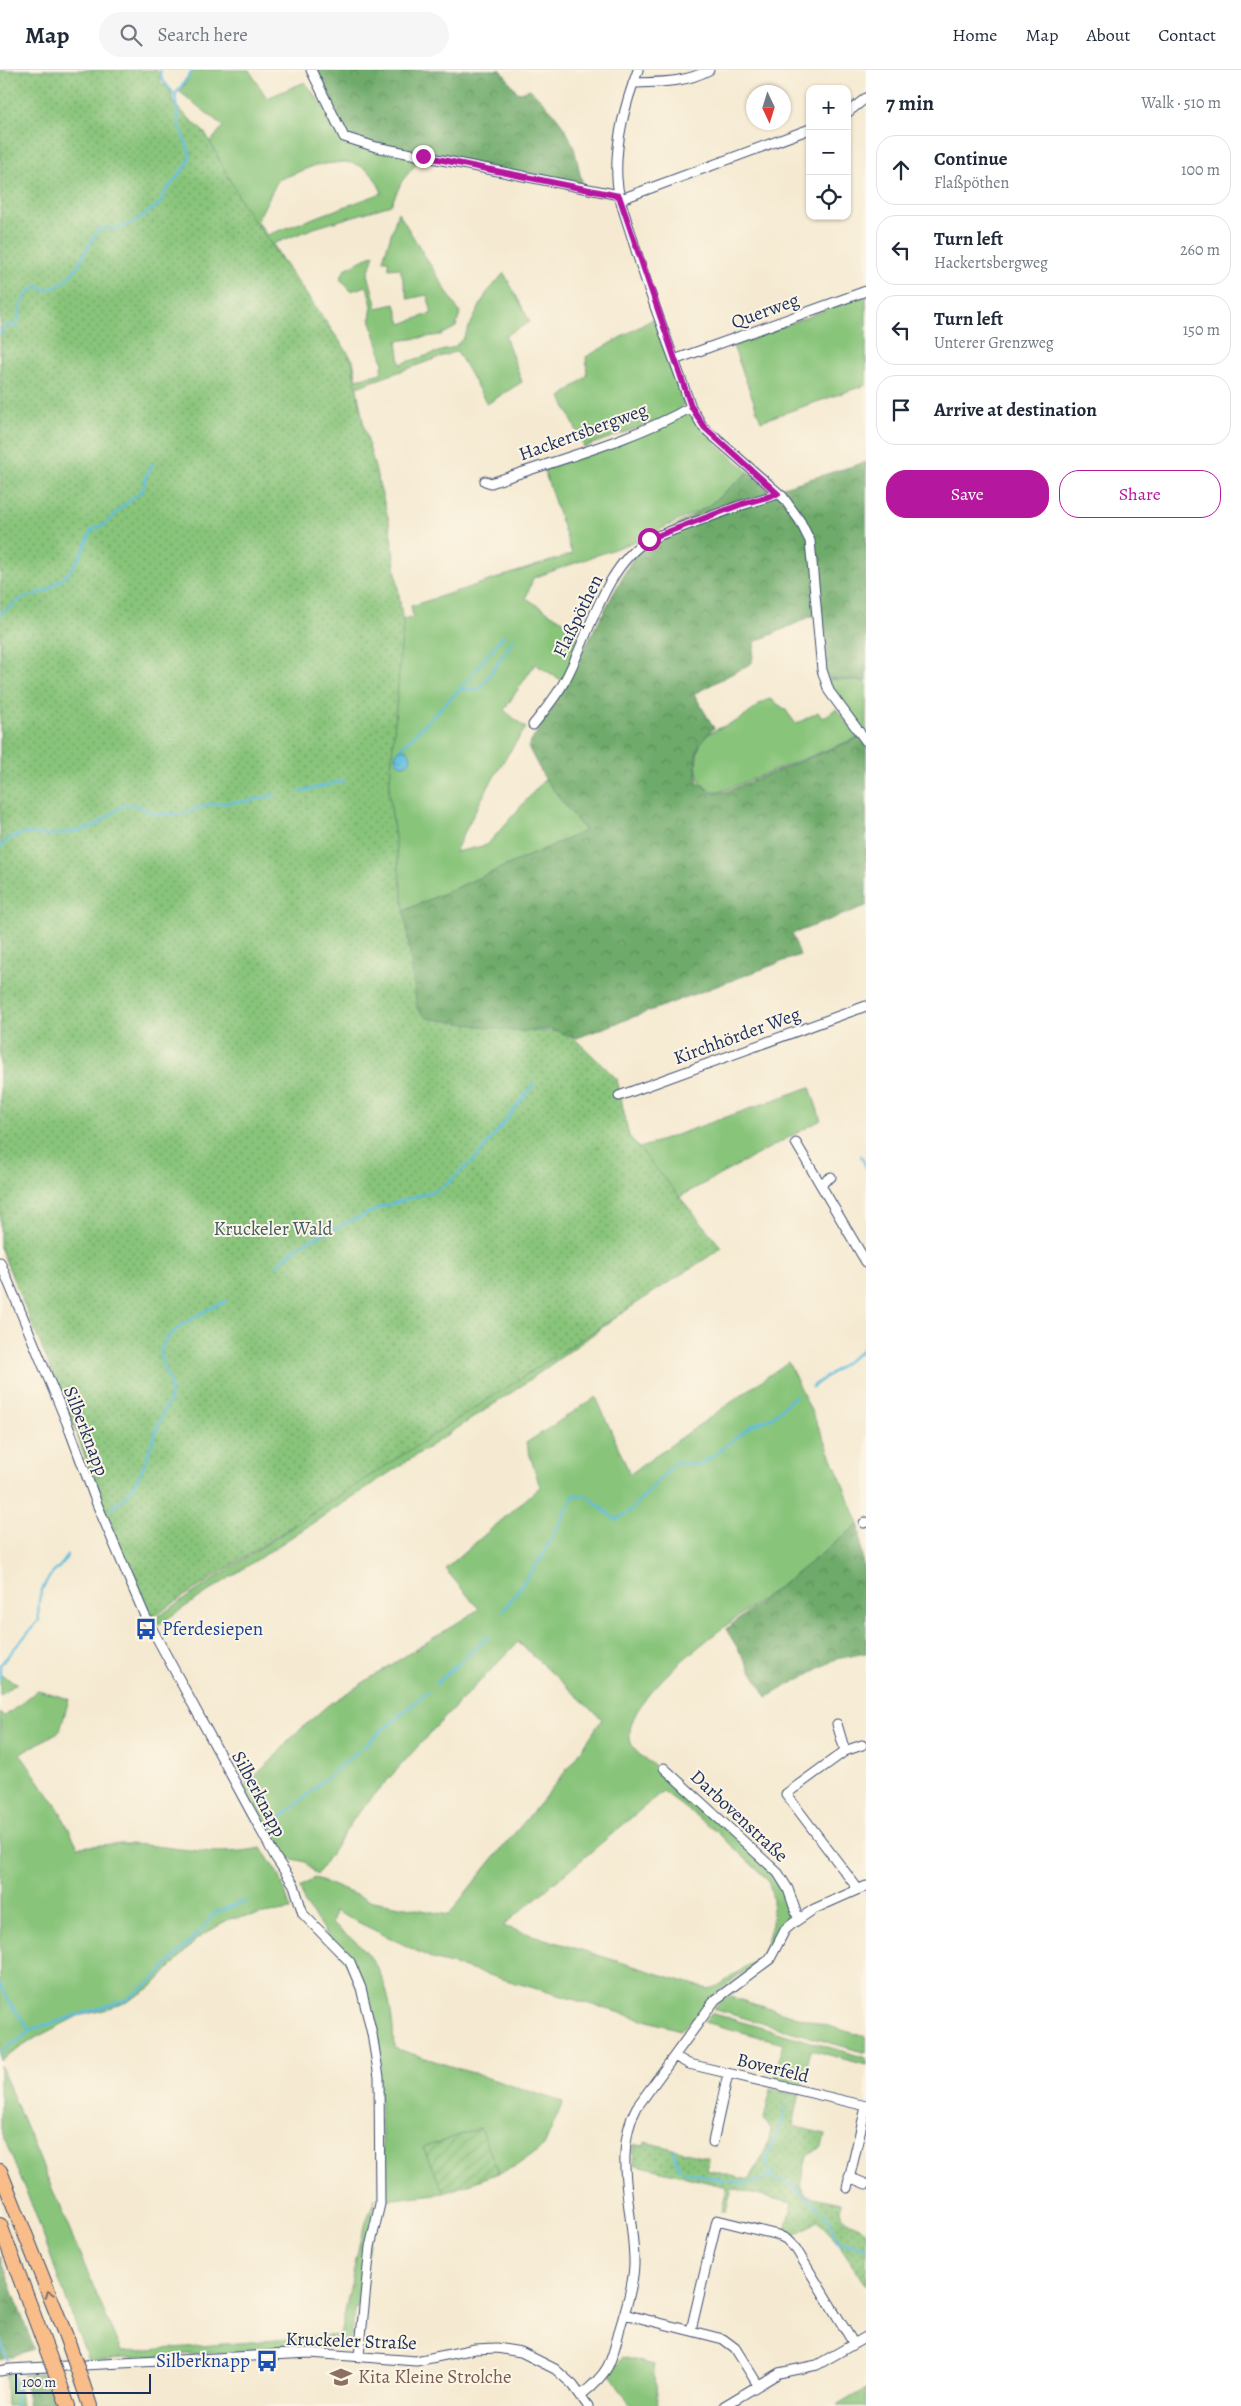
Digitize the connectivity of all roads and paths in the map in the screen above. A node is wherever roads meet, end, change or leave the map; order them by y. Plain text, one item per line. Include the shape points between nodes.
1 (311, 70) edge
2 (638, 70) edge
3 (709, 70) edge
4 (633, 83) junction
5 (866, 98) edge
6 (851, 110) edge
7 (807, 130) edge
8 (619, 196) junction
9 (866, 290) edge
10 (674, 360) junction
11 (691, 406) junction
12 (484, 481) dead end
13 (778, 494) junction
14 (532, 725) dead end
15 (866, 741) edge
16 (866, 1006) edge
17 (619, 1096) dead end
18 (796, 1143) dead end
19 (831, 1177) dead end
20 (820, 1184) junction
21 (0, 1262) edge
22 (866, 1262) edge
23 (837, 1724) dead end
24 (862, 1745) dead end
25 (845, 1751) junction
26 (664, 1768) dead end
27 (862, 1888) edge
28 (798, 1918) junction
29 (674, 2056) junction
30 (728, 2074) junction
31 (866, 2107) edge
32 (713, 2142) dead end
33 (0, 2170) edge
34 (849, 2177) junction
35 (866, 2184) edge
36 (847, 2188) dead end
37 (0, 2225) edge
38 (624, 2314) junction
39 (691, 2330) junction
40 (866, 2337) edge
41 (854, 2344) junction
42 (359, 2356) junction
43 (0, 2372) edge
44 (758, 2385) junction
45 (581, 2395) junction
46 (68, 2406) edge
47 (90, 2406) edge
48 (588, 2406) edge
49 (724, 2406) edge

1 - 8 street via 344,137 376,147
2 - 4 street
3 - 4 street via 676,82
4 - 8 street via 621,128 617,176
5 - 6 street
7 - 8 street via 624,198
8 - 10 street
9 - 10 street, Querweg
10 - 11 street
11 - 12 street, Hackertsbergweg via 673,417 596,446 491,483
11 - 13 street via 704,427
13 - 14 street, Flaßpöthen via 742,504 649,539 636,547 591,619 564,683
13 - 15 street via 791,506 810,541 826,685
16 - 17 street, Kirchhörder Weg
18 - 20 street
19 - 20 street
20 - 22 street
21 - 42 street, Silberknapp via 150,1627 276,1858 294,1885 303,1914 350,1962 362,1988 379,2077 380,2204 370,2247
23 - 25 street
24 - 25 street
25 - 27 street via 786,1794
26 - 28 street, Darbovenstraße via 778,1873 788,1889
27 - 28 street
28 - 29 street via 785,1930 770,1959 715,2000
29 - 30 street, Boverfeld via 689,2064
29 - 38 street via 630,2120 626,2175 634,2266
30 - 31 street, Boverfeld
30 - 32 street
31 - 34 street
47 -> 33 highway, bridge
34 - 35 street
34 - 36 street
37 - 46 highway, bridge
38 - 39 street
38 - 45 street via 606,2372
39 - 41 street via 717,2220 786,2239 796,2249
39 - 44 street via 730,2343
40 - 41 street
41 - 44 street via 817,2366 779,2372
42 - 43 street, Kruckeler Straße via 310,2353
42 - 45 street, Kruckeler Straße via 416,2361 475,2349 510,2350 534,2357 555,2369
44 - 49 street
45 - 48 street, Kruckeler Straße

